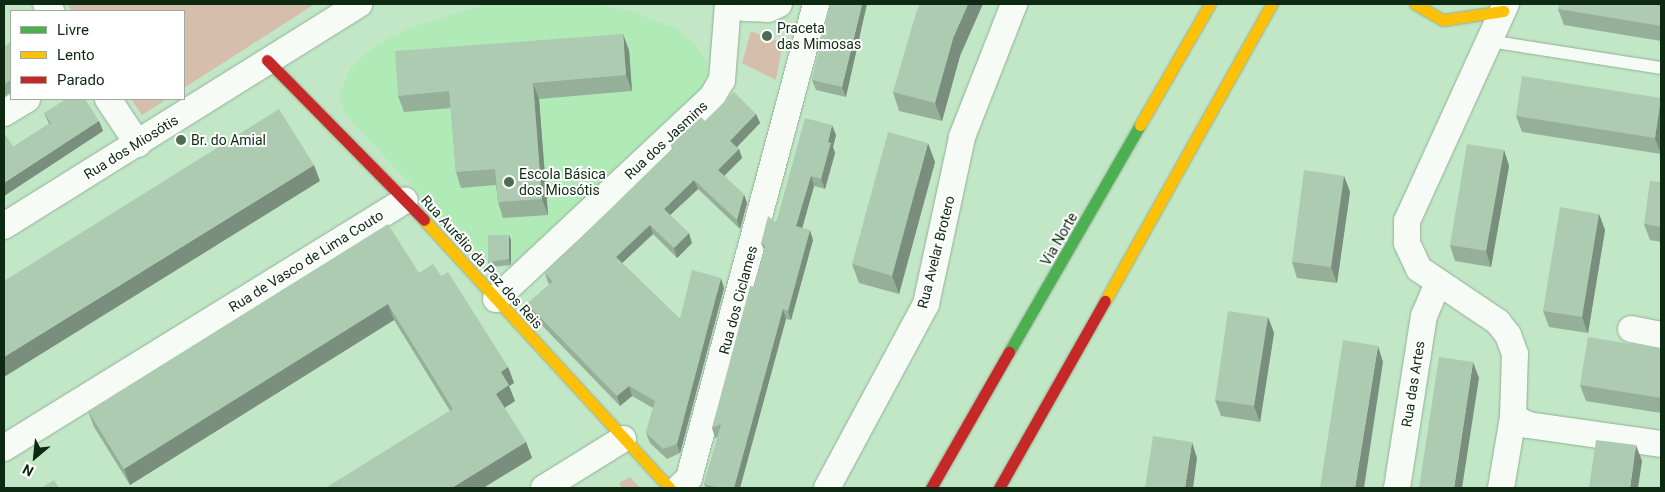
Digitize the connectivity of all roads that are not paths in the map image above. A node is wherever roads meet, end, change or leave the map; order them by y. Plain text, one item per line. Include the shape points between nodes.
1 (359, 4) edge
2 (728, 4) edge
3 (734, 4) edge
4 (778, 4) edge
5 (816, 4) edge
6 (1014, 4) edge
7 (1210, 4) edge
8 (1272, 4) edge
9 (1283, 4) edge
10 (1415, 4) edge
11 (1505, 7) edge
12 (1489, 42) junction
13 (1245, 53) junction
14 (267, 60) junction
15 (1661, 68) edge
16 (25, 100) edge
17 (109, 100) edge
18 (4, 113) edge
19 (138, 144) junction
20 (405, 200) junction
21 (4, 226) edge
22 (1438, 283) junction
23 (496, 300) junction
24 (1632, 330) dead end
25 (1661, 335) edge
26 (1513, 417) junction
27 (623, 439) junction
28 (1661, 444) edge
29 (4, 448) edge
30 (544, 488) edge
31 (670, 488) edge
32 (679, 488) edge
33 (828, 488) edge
34 (931, 488) edge
35 (999, 488) edge
36 (1397, 488) edge
37 (1502, 488) edge

1 - 14 street, Rua dos Miosótis
2 - 23 street, Rua dos Jasmins via 722,80 712,97
3 - 4 street via 744,8 768,9
5 - 32 street, Rua dos Ciclames via 689,478
6 - 33 street, Rua Avelar Brotero via 962,137 926,304
7 - 34 main road, Via Norte
8 - 13 main road
9 - 13 main road
10 - 11 main road via 1443,20
11 - 12 street
12 - 15 lane
12 - 22 street via 1407,221 1407,243 1419,269
13 - 35 main road
14 - 19 street, Rua dos Miosótis
14 - 20 main road, Rua Aurélio da Paz dos Reis
16 - 18 street
17 - 19 street
19 - 21 street, Rua dos Miosótis
20 - 23 main road, Rua Aurélio da Paz dos Reis
20 - 29 street, Rua de Vasco de Lima Couto
22 - 26 street via 1498,322 1508,335 1515,354
22 - 36 street, Rua das Artes via 1424,316
23 - 27 main road, Rua Aurélio da Paz dos Reis
24 - 25 street
26 - 28 street via 1528,424
26 - 37 street
27 - 30 street
27 - 31 main road, Rua Aurélio da Paz dos Reis

